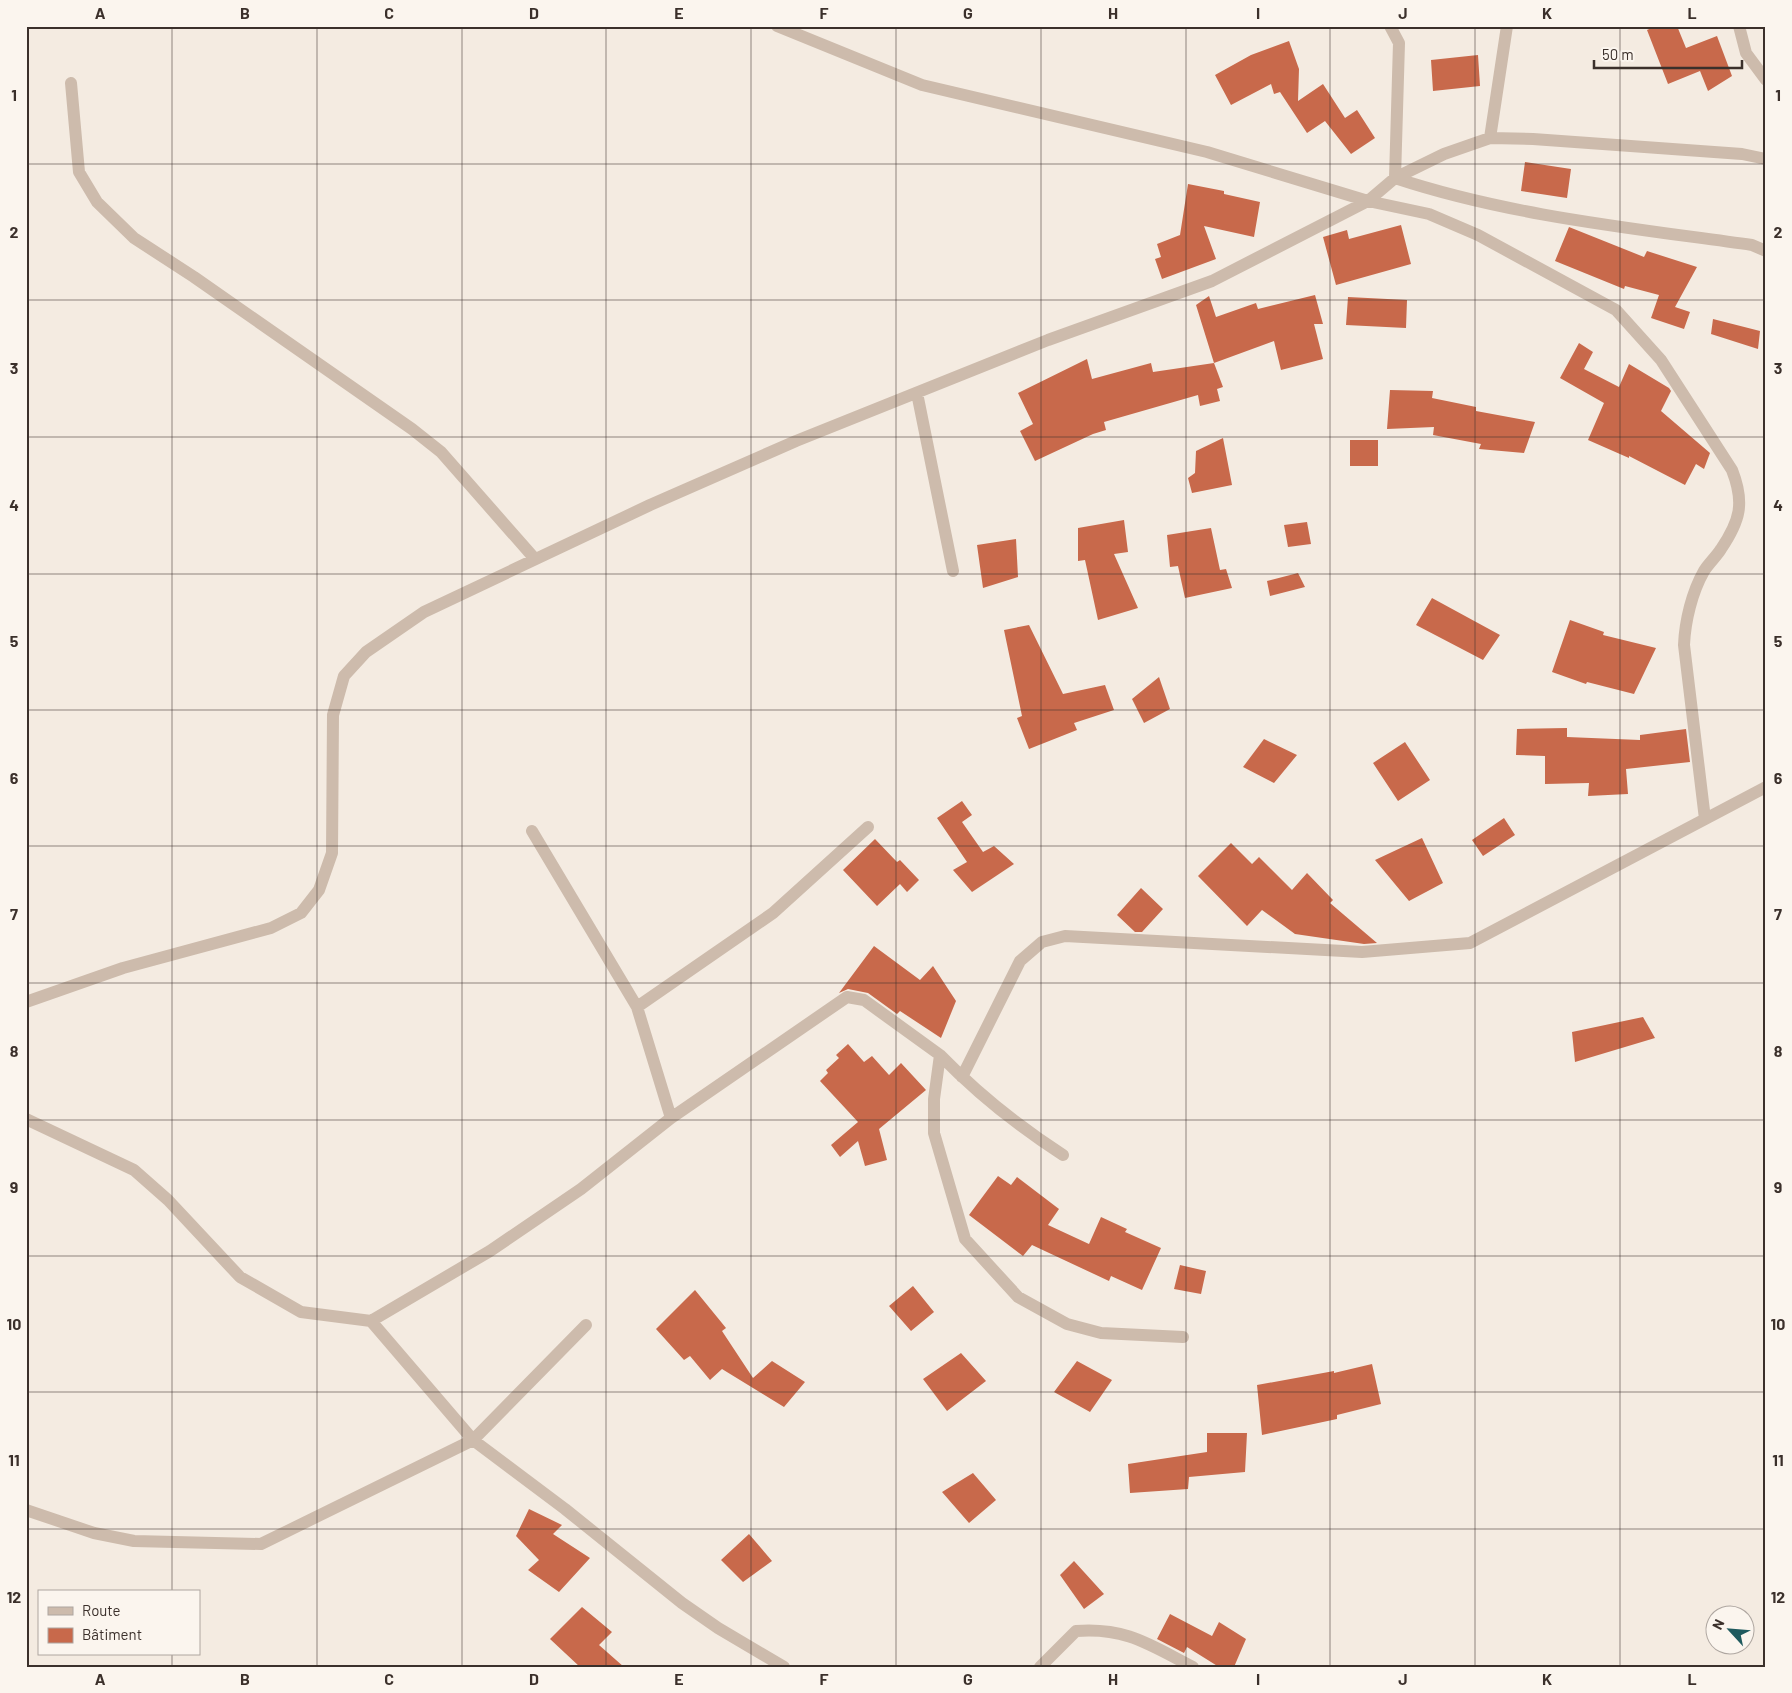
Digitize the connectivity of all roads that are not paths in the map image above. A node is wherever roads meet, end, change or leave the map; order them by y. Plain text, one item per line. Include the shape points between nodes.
1 (777, 26) edge
2 (1390, 26) edge
3 (1507, 26) edge
4 (1739, 26) edge
5 (1766, 80) edge
6 (70, 83) dead end
7 (1490, 138) junction
8 (1766, 159) edge
9 (1395, 178) junction
10 (1368, 201) junction
11 (1766, 251) edge
12 (918, 392) junction
13 (535, 559) junction
14 (953, 571) dead end
15 (1766, 787) edge
16 (1705, 819) junction
17 (868, 827) dead end
18 (532, 831) dead end
19 (26, 1002) edge
20 (637, 1007) junction
21 (940, 1055) junction
22 (962, 1077) junction
23 (671, 1118) junction
24 (26, 1119) edge
25 (1063, 1155) dead end
26 (371, 1321) junction
27 (586, 1325) dead end
28 (1183, 1337) dead end
29 (473, 1440) junction
30 (26, 1510) edge
31 (784, 1667) edge
32 (1040, 1667) edge
33 (1194, 1667) edge

1 - 10 street via 922,84 1207,152
2 - 9 street via 1399,43
3 - 7 street
4 - 5 street via 1746,53
6 - 13 street via 80,172 97,202 134,238 441,452
7 - 8 street via 1533,138 1723,152
7 - 9 street via 1444,154
9 - 10 street
9 - 11 street via 1431,190 1555,217 1752,244
10 - 12 street via 1212,282 1048,340
10 - 16 street via 1429,214 1462,228 1616,310 1660,360 1732,470 1739,488 1740,512 1721,549 1704,571 1685,629 1685,653
12 - 13 street via 796,441
12 - 14 street
13 - 19 street via 424,612 366,652 344,676 333,715 332,853 319,890 301,913 271,928 123,968
15 - 16 street
16 - 22 street via 1470,943 1362,952 1065,936 1042,942 1020,961
17 - 20 street via 773,913
18 - 20 street
20 - 23 street
21 - 22 street
21 - 23 street via 864,1000 847,997
21 - 28 street via 934,1099 934,1133 965,1239 1018,1297 1067,1324 1101,1333
22 - 25 street via 1021,1128
23 - 26 street via 580,1189 490,1251
24 - 26 street via 134,1170 168,1200 240,1277 301,1312
26 - 29 street
27 - 29 street
29 - 30 street via 261,1544 134,1541 94,1533
29 - 31 street via 682,1603
32 - 33 street via 1076,1631 1100,1629 1134,1637

